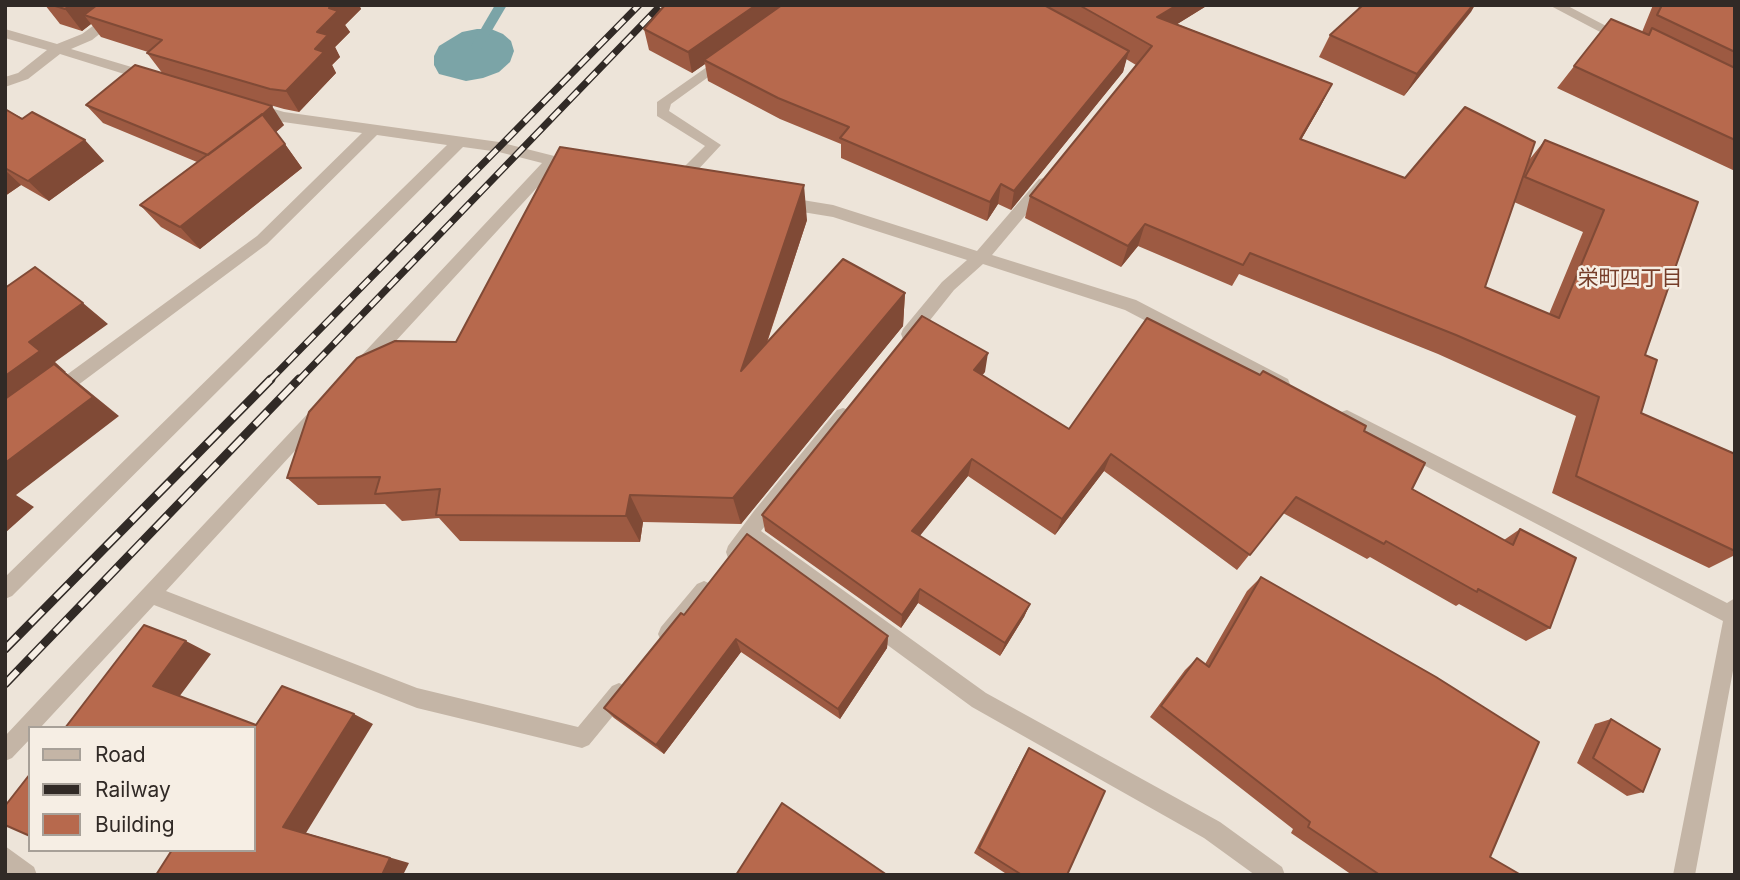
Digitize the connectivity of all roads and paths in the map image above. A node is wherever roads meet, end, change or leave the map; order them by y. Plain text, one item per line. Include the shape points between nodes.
1 (130, 5) edge
2 (1555, 5) edge
3 (5, 33) edge
4 (1639, 46) edge
5 (58, 49) junction
6 (735, 50) edge
7 (5, 82) edge
8 (169, 82) edge
9 (245, 106) edge
10 (376, 128) junction
11 (460, 141) junction
12 (553, 161) junction
13 (594, 170) edge
14 (1052, 173) edge
15 (702, 188) edge
16 (767, 200) edge
17 (979, 258) junction
18 (897, 349) edge
19 (356, 373) edge
20 (1302, 394) edge
21 (854, 401) edge
22 (328, 403) edge
23 (38, 405) edge
24 (1326, 407) edge
25 (750, 534) junction
26 (5, 590) edge
27 (150, 594) junction
28 (1734, 612) edge
29 (653, 652) edge
30 (635, 674) edge
31 (28, 726) edge
32 (28, 726) edge
33 (5, 751) edge
34 (5, 857) edge
35 (26, 875) edge
36 (1274, 875) edge
37 (1684, 875) edge

1 - 5 street via 87,37
2 - 4 street
3 - 5 street
5 - 7 street via 23,76
5 - 8 street
6 - 15 street via 664,102 662,113 714,145 669,182
9 - 10 street via 282,117
10 - 11 street
10 - 23 street via 262,240
11 - 12 street
11 - 26 street
12 - 13 street
12 - 19 street
14 - 17 street
16 - 17 street via 833,211
17 - 18 street via 948,286
17 - 20 street via 1130,305
21 - 25 street
22 - 27 street
24 - 28 street
25 - 29 street
25 - 36 street via 979,700 1212,830
27 - 30 street via 417,698 582,738
27 - 31 street
28 - 37 street
32 - 33 street
34 - 35 street

